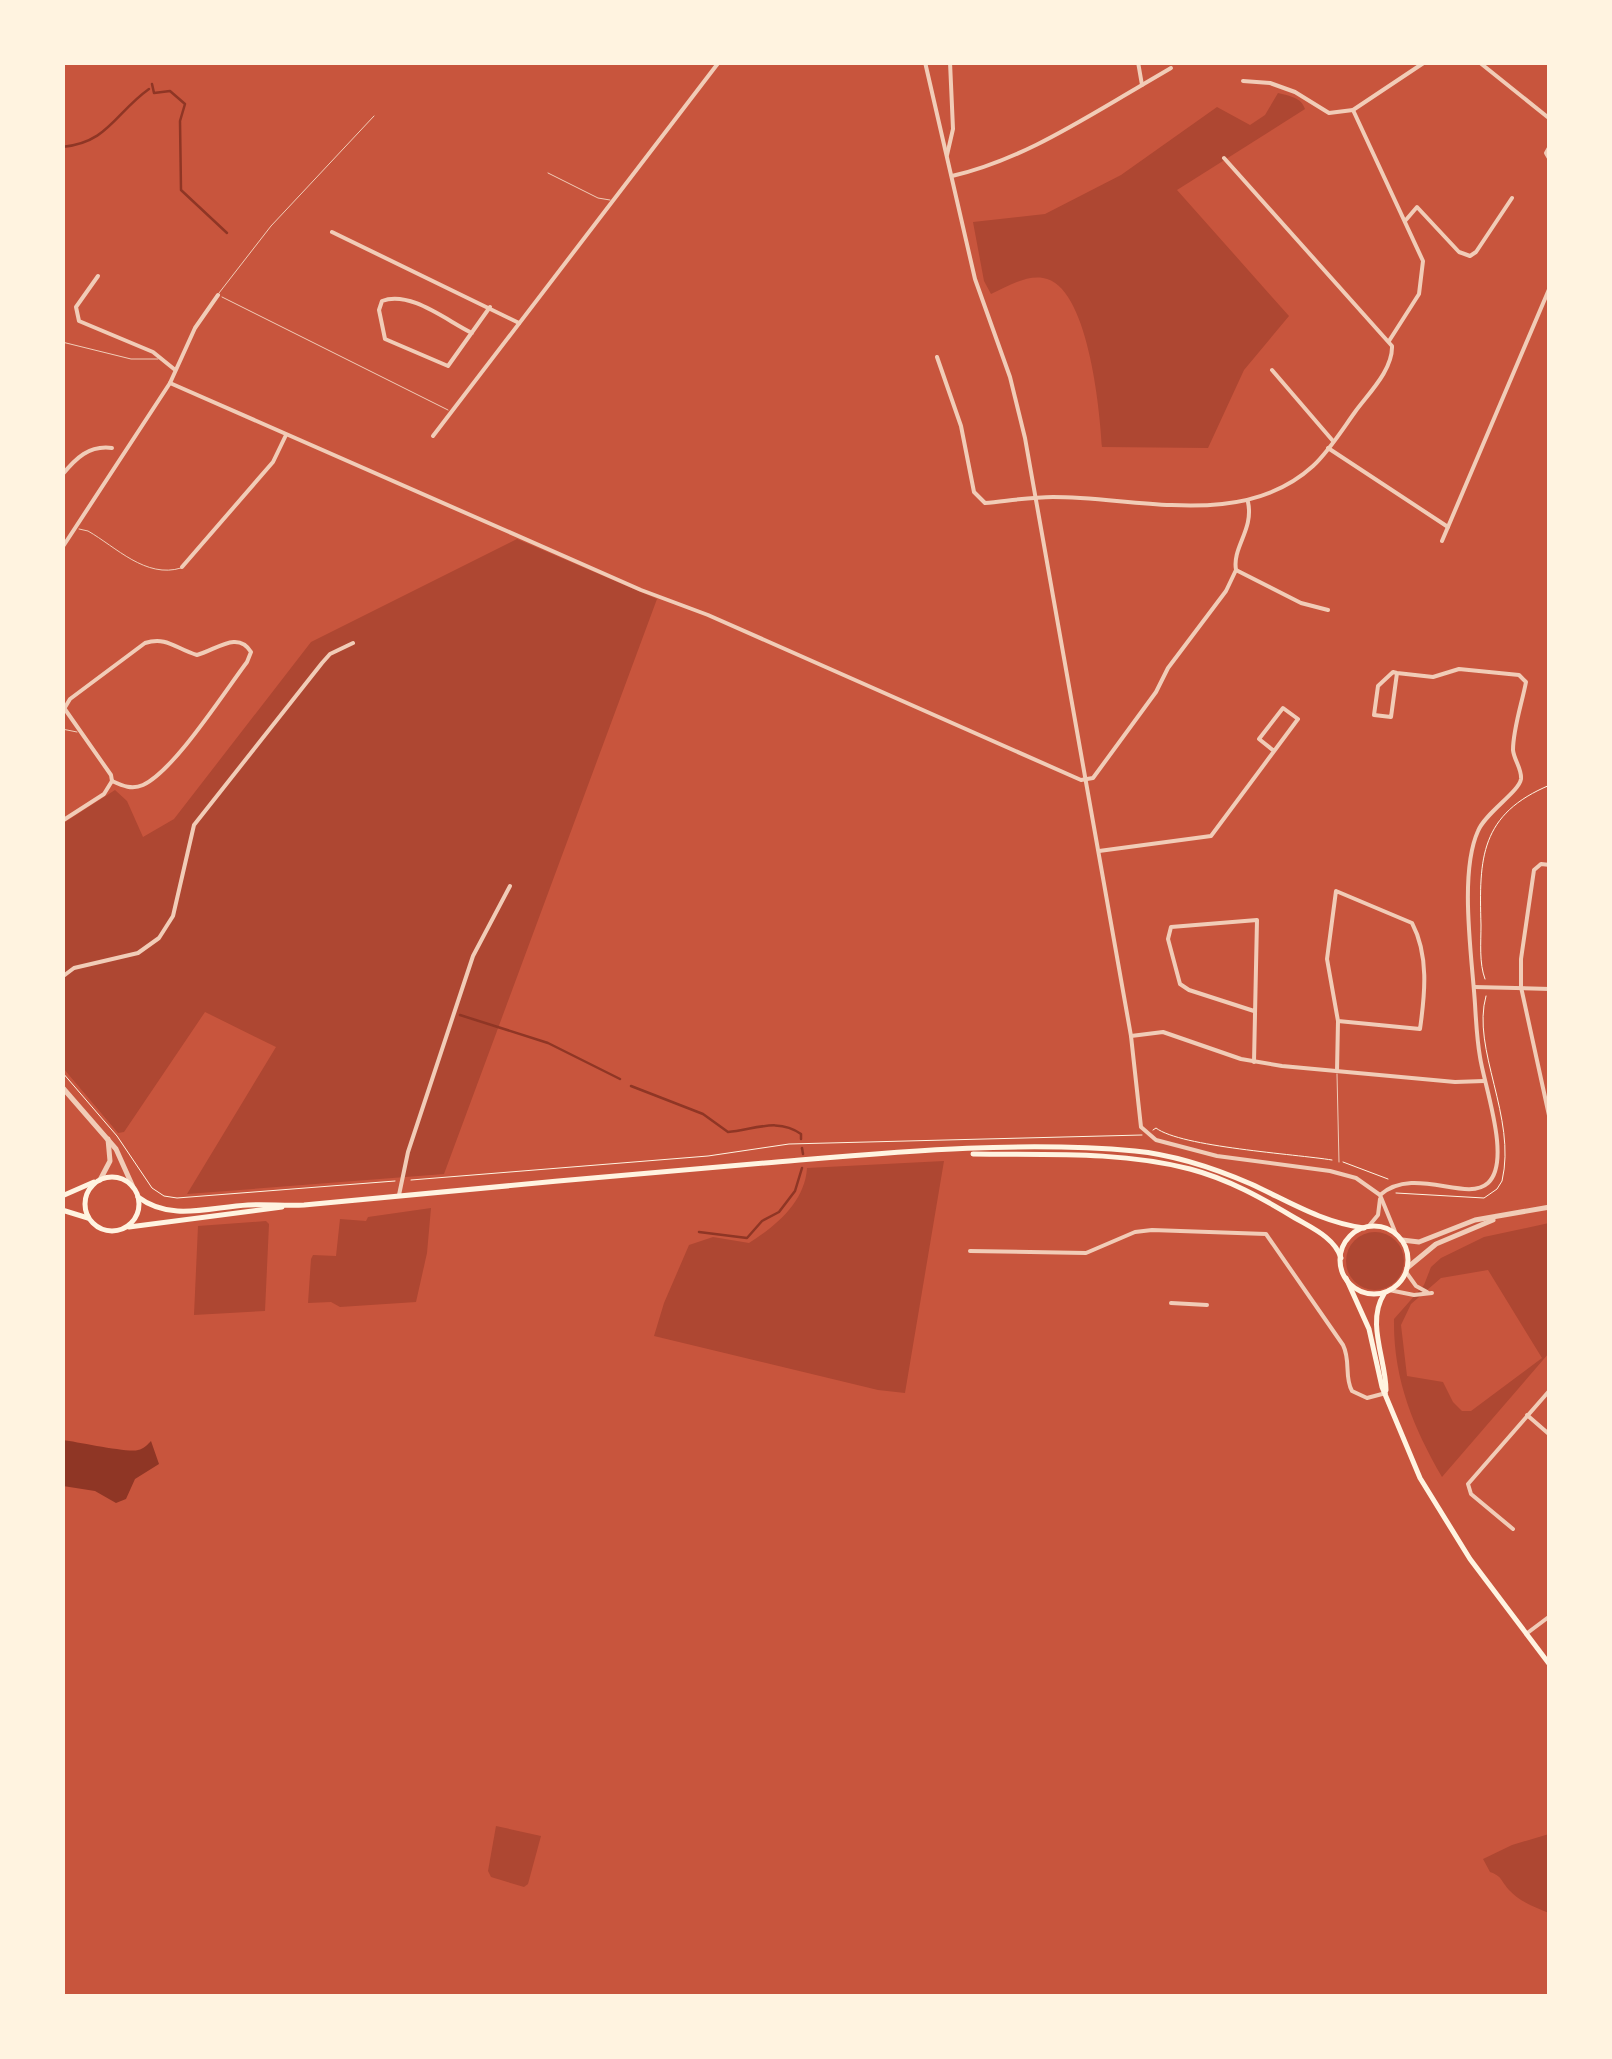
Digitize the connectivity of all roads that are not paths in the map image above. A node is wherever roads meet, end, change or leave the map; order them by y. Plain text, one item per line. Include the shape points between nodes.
1 (719, 62) edge
2 (925, 62) edge
3 (950, 62) edge
4 (1138, 62) edge
5 (1425, 62) edge
6 (1479, 62) edge
7 (1171, 68) dead end
8 (1243, 81) dead end
9 (1142, 84) junction
10 (1353, 110) junction
11 (374, 116) dead end
12 (1550, 119) edge
13 (1550, 146) edge
14 (948, 155) junction
15 (1224, 158) dead end
16 (1550, 160) edge
17 (548, 173) dead end
18 (952, 176) junction
19 (1512, 198) dead end
20 (613, 201) junction
21 (1405, 221) junction
22 (332, 232) dead end
23 (98, 276) dead end
24 (1550, 287) edge
25 (218, 295) junction
26 (490, 307) junction
27 (519, 323) junction
28 (472, 333) junction
29 (1389, 341) junction
30 (62, 342) edge
31 (937, 356) dead end
32 (166, 361) junction
33 (1272, 370) dead end
34 (176, 371) junction
35 (170, 383) junction
36 (452, 411) junction
37 (286, 435) junction
38 (433, 436) dead end
39 (1333, 441) junction
40 (112, 448) dead end
41 (1328, 448) junction
42 (62, 475) edge
43 (1035, 498) junction
44 (1248, 502) junction
45 (76, 528) junction
46 (1448, 528) junction
47 (1442, 541) dead end
48 (62, 548) edge
49 (182, 567) joint
50 (1236, 570) junction
51 (1328, 610) dead end
52 (353, 642) dead end
53 (1397, 673) junction
54 (63, 707) edge
55 (62, 729) edge
56 (80, 732) junction
57 (1274, 751) junction
58 (112, 781) junction
59 (1086, 781) junction
60 (62, 820) edge
61 (1098, 852) junction
62 (1550, 865) edge
63 (510, 886) dead end
64 (62, 977) edge
65 (1521, 986) junction
66 (1474, 987) junction
67 (1550, 989) edge
68 (1254, 1010) junction
69 (1338, 1020) junction
70 (1131, 1036) junction
71 (1254, 1062) junction
72 (1336, 1071) junction
73 (1484, 1080) junction
74 (62, 1086) edge
75 (1550, 1120) edge
76 (106, 1136) junction
77 (915, 1152) junction
78 (1339, 1162) dead end
79 (98, 1180) junction
80 (133, 1187) junction
81 (1380, 1194) junction
82 (62, 1196) edge
83 (399, 1196) junction
84 (138, 1197) junction
85 (285, 1206) junction
86 (1550, 1208) edge
87 (64, 1210) edge
88 (1510, 1213) junction
89 (89, 1219) junction
90 (63, 1220) edge
91 (1366, 1227) junction
92 (126, 1228) junction
93 (1396, 1234) junction
94 (1402, 1240) junction
95 (970, 1251) dead end
96 (1341, 1258) junction
97 (1407, 1270) junction
98 (1346, 1278) junction
99 (1388, 1291) junction
100 (1171, 1303) dead end
101 (1206, 1304) dead end
102 (1550, 1390) edge
103 (1386, 1393) junction
104 (1527, 1415) junction
105 (1550, 1434) edge
106 (1513, 1529) dead end
107 (1550, 1616) edge
108 (1526, 1634) junction
109 (1550, 1666) edge

1 - 20 street
2 - 14 street
3 - 14 street
4 - 9 street
5 - 10 street
6 - 12 street
7 - 9 street
8 - 10 street via 1270,83 1329,112
9 - 18 street via 1025,151
10 - 21 street
11 - 25 lane via 271,226
13 - 16 street
14 - 18 street
15 - 29 street
17 - 20 lane
18 - 43 street via 974,279 1016,395
19 - 21 street via 1470,256 1417,207
20 - 27 street
21 - 29 street via 1422,254 1423,282
22 - 26 street
23 - 32 street via 76,307 79,321
24 - 46 street
25 - 34 street via 194,328
25 - 36 lane
26 - 27 street
26 - 28 street
27 - 36 street
28 - 28 street via 448,366 386,338 379,310 393,297 407,300
29 - 39 street via 1388,365
30 - 32 lane
31 - 43 street via 975,494 984,503
32 - 34 street
33 - 39 street
34 - 35 street
35 - 37 street
35 - 45 street
36 - 38 street
37 - 49 street via 272,462
37 - 59 street
39 - 41 street
40 - 42 street via 78,456
41 - 44 street via 1300,476
41 - 46 street
43 - 44 street
43 - 59 street
44 - 50 street via 1250,523
45 - 48 street
45 - 49 lane via 145,566
46 - 47 street
50 - 51 street
50 - 59 street via 1130,730
52 - 64 street via 322,663 194,825 172,916 153,946
53 - 53 street via 1378,686 1374,715 1391,717
53 - 66 street via 1433,677 1459,668 1518,674 1526,682 1513,749 1521,780 1486,817 1470,852
54 - 56 street
54 - 58 street via 157,639 197,655 229,641 248,646 247,662 164,769 135,787
55 - 56 lane
56 - 58 street
57 - 57 street via 1298,719 1283,708 1259,739
57 - 61 street via 1212,836
58 - 60 street via 104,794
59 - 61 street
61 - 70 street
62 - 65 street via 1534,870
63 - 83 street via 473,956
65 - 66 street
65 - 67 street
65 - 75 street
66 - 73 street
68 - 68 street via 1180,984 1170,927 1257,920
68 - 71 street
69 - 69 street via 1420,1029 1425,992 1420,937 1412,922 1336,892 1327,959
69 - 72 street
70 - 71 street via 1163,1032
70 - 81 street via 1138,1115 1150,1136 1217,1156 1346,1174
71 - 72 street
72 - 73 street
72 - 78 lane
73 - 81 street via 1497,1156 1489,1182 1469,1188 1407,1182
74 - 76 street
76 - 79 street via 110,1161
76 - 80 street
77 - 83 main road
77 - 91 main road via 1163,1154 1242,1180 1322,1219
77 - 96 main road via 1134,1159 1191,1169 1299,1220 1331,1241
79 - 80 main road via 119,1178
79 - 82 main road
79 - 89 main road via 85,1200
80 - 84 main road
81 - 91 street via 1378,1215
81 - 93 street
83 - 85 main road
84 - 85 main road via 172,1212
84 - 92 main road via 138,1214
85 - 92 main road
86 - 88 street
87 - 89 main road
87 - 90 street
88 - 94 street via 1420,1242
88 - 97 street via 1436,1244
89 - 92 main road via 104,1231
91 - 93 main road
91 - 96 main road via 1348,1239
93 - 94 main road
94 - 97 main road
95 - 103 street via 1086,1253 1152,1230 1266,1234 1343,1345 1352,1391 1367,1398
96 - 98 main road
97 - 99 main road
97 - 99 street via 1416,1286 1432,1293
98 - 99 main road via 1364,1292
98 - 103 main road
99 - 103 main road via 1377,1314
100 - 101 street
102 - 104 street
103 - 108 main road via 1420,1478
104 - 105 street
104 - 106 street via 1468,1484
107 - 108 street
108 - 109 main road

